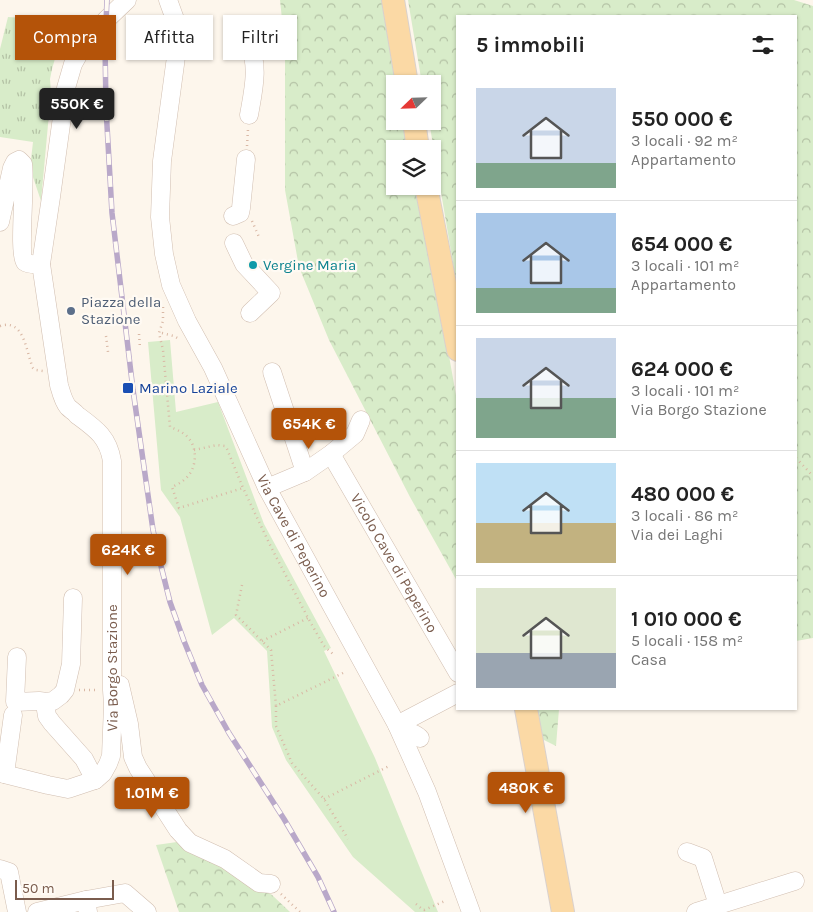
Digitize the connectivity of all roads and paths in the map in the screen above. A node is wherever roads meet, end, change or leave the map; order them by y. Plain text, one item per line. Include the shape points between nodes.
1 (127, 0) edge
2 (168, 0) edge
3 (393, 0) edge
4 (254, 60) edge
5 (406, 75) edge
6 (249, 115) joint
7 (246, 160) joint
8 (428, 195) edge
9 (233, 216) dead end
10 (0, 222) edge
11 (234, 243) dead end
12 (41, 264) junction
13 (250, 313) dead end
14 (0, 326) edge
15 (139, 334) dead end
16 (106, 336) dead end
17 (456, 340) edge
18 (182, 342) dead end
19 (140, 348) dead end
20 (108, 352) dead end
21 (48, 370) dead end
22 (272, 372) dead end
23 (361, 420) dead end
24 (194, 450) junction
25 (331, 454) junction
26 (797, 459) edge
27 (305, 472) junction
28 (813, 476) edge
29 (243, 488) junction
30 (267, 488) junction
31 (242, 585) dead end
32 (73, 598) dead end
33 (308, 618) junction
34 (262, 641) junction
35 (333, 654) dead end
36 (17, 657) dead end
37 (456, 670) edge
38 (112, 672) junction
39 (343, 672) dead end
40 (71, 690) junction
41 (102, 690) dead end
42 (456, 694) edge
43 (47, 702) junction
44 (276, 706) junction
45 (14, 709) junction
46 (526, 710) edge
47 (399, 729) junction
48 (420, 738) dead end
49 (389, 766) dead end
50 (3, 773) edge
51 (95, 780) junction
52 (324, 799) junction
53 (348, 839) dead end
54 (687, 852) dead end
55 (0, 870) edge
56 (795, 881) dead end
57 (271, 884) joint
58 (445, 901) dead end
59 (416, 904) dead end
60 (718, 905) junction
61 (87, 906) edge
62 (17, 912) edge
63 (37, 912) edge
64 (148, 912) edge
65 (300, 912) edge
66 (472, 912) edge
67 (563, 912) edge
68 (696, 912) edge

1 - 12 street via 82,48 71,70 64,98
2 - 30 street, Via Cave di Peperino via 177,27 178,42 161,174 160,228 166,265 177,300 213,368
3 - 5 main road
4 - 6 street
6 - 7 path
7 - 9 street via 240,213
8 - 17 main road
10 - 12 street via 12,168 19,160 24,174 22,256 25,262
11 - 13 street via 244,264 271,293
12 - 38 street, Via Borgo Stazione via 63,398 68,407 105,440 112,461
14 - 21 path via 9,325 20,332 33,368
15 - 19 path
16 - 20 path
18 - 24 path via 174,336 160,333 170,427 185,434
22 - 27 street
23 - 25 street via 355,434
24 - 29 path via 225,446
24 - 29 path via 194,466 190,474 172,487 179,508
25 - 27 street
25 - 37 street, Vicolo Cave di Peperino
26 - 28 path
27 - 30 street
29 - 33 path via 269,548
30 - 47 street, Via Cave di Peperino
31 - 34 path via 236,615
32 - 40 street
33 - 34 path
33 - 35 path via 324,646
34 - 44 path via 271,650
36 - 45 street
38 - 51 street, Via Borgo Stazione via 111,756
38 - 57 street via 120,681 133,757 178,830 190,843 225,859 260,883
39 - 44 path
40 - 41 path
40 - 43 street
42 - 47 street
43 - 45 street via 39,701
43 - 51 street via 47,716 84,759
44 - 52 path via 276,726 292,763
45 - 50 street
46 - 67 main road
47 - 48 street via 415,733
47 - 66 street, Via Cave di Peperino via 427,792
49 - 52 path
50 - 51 street via 68,788
52 - 53 path
54 - 60 street via 703,858
55 - 62 street via 9,872
56 - 60 street
57 - 65 path
58 - 59 path via 424,910
60 - 68 street
61 - 63 street
61 - 64 street via 125,893

